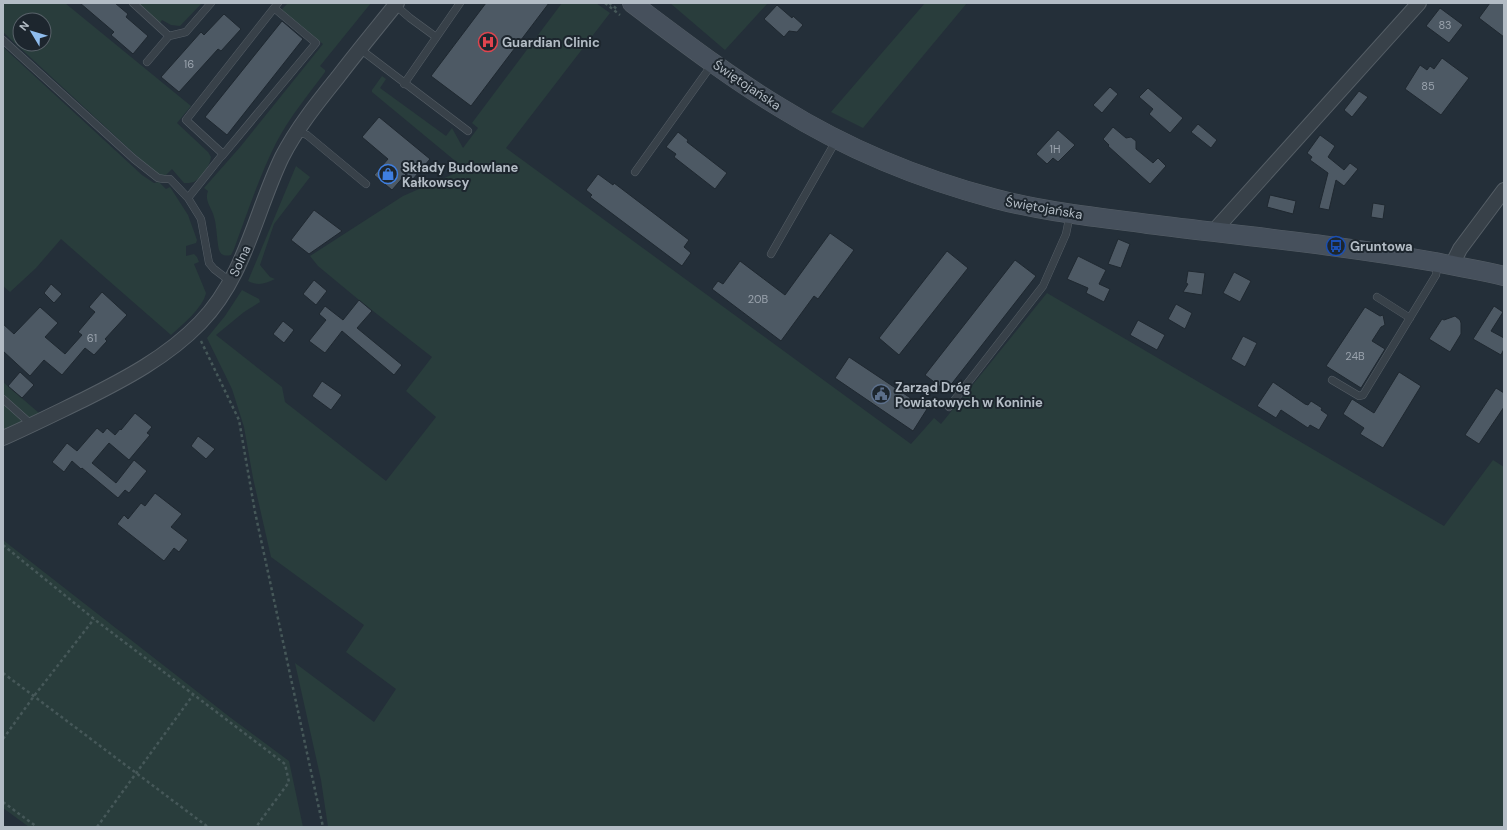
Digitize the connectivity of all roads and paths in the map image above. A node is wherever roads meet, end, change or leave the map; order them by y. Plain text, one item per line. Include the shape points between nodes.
1 (133, 3) edge
2 (211, 3) edge
3 (460, 3) edge
4 (605, 3) edge
5 (609, 3) edge
6 (1419, 3) edge
7 (396, 4) edge
8 (276, 5) edge
9 (625, 10) edge
10 (169, 36) junction
11 (436, 37) junction
12 (3, 40) edge
13 (360, 49) junction
14 (147, 62) dead end
15 (713, 63) junction
16 (404, 84) junction
17 (297, 131) junction
18 (468, 131) dead end
19 (837, 139) junction
20 (222, 156) junction
21 (635, 172) dead end
22 (366, 184) dead end
23 (1504, 190) edge
24 (188, 198) junction
25 (1070, 214) junction
26 (1213, 232) junction
27 (771, 254) dead end
28 (1445, 264) junction
29 (1504, 276) edge
30 (231, 282) junction
31 (1377, 297) dead end
32 (1410, 318) junction
33 (194, 328) junction
34 (1332, 380) dead end
35 (3, 399) edge
36 (949, 406) dead end
37 (32, 425) junction
38 (3, 438) edge
39 (3, 545) edge
40 (94, 619) junction
41 (3, 674) edge
42 (193, 695) junction
43 (34, 696) junction
44 (3, 739) edge
45 (136, 774) junction
46 (3, 802) edge
47 (37, 827) edge
48 (97, 827) edge
49 (208, 827) edge
50 (256, 827) edge
51 (323, 827) edge

1 - 10 lane
2 - 10 lane via 186,32
3 - 11 lane
4 - 9 path
5 - 9 path
6 - 26 street
7 - 11 lane
7 - 13 street, Solna
8 - 20 lane via 186,120 223,154
8 - 20 lane via 316,43
9 - 15 street, Świętojańska
10 - 14 lane
11 - 16 lane
12 - 24 lane via 134,160 158,178 170,179
13 - 16 lane
13 - 17 street, Solna
15 - 19 street, Świętojańska via 781,109
15 - 21 lane
16 - 18 lane
17 - 22 lane via 306,135
17 - 30 street, Solna via 282,157
19 - 25 street, Świętojańska via 883,161 954,187 1021,205
19 - 27 lane
20 - 24 lane
23 - 28 street via 1460,249
24 - 30 lane via 201,219 209,263
25 - 26 street, Świętojańska
25 - 36 lane via 1066,234 1043,286
26 - 28 street, Świętojańska via 1331,246
28 - 29 street, Świętojańska
28 - 32 lane
30 - 33 street, Solna via 217,303
31 - 32 lane
32 - 34 lane via 1363,395 1359,396
33 - 37 street, Solna via 170,351 135,373
33 - 51 path via 239,420 257,520
35 - 37 lane
37 - 38 street, Solna
39 - 40 path
40 - 42 path
40 - 43 path
41 - 43 path
42 - 45 path
42 - 50 path via 285,764 289,782
43 - 44 path
43 - 45 path
45 - 48 path
45 - 49 path
46 - 47 path

